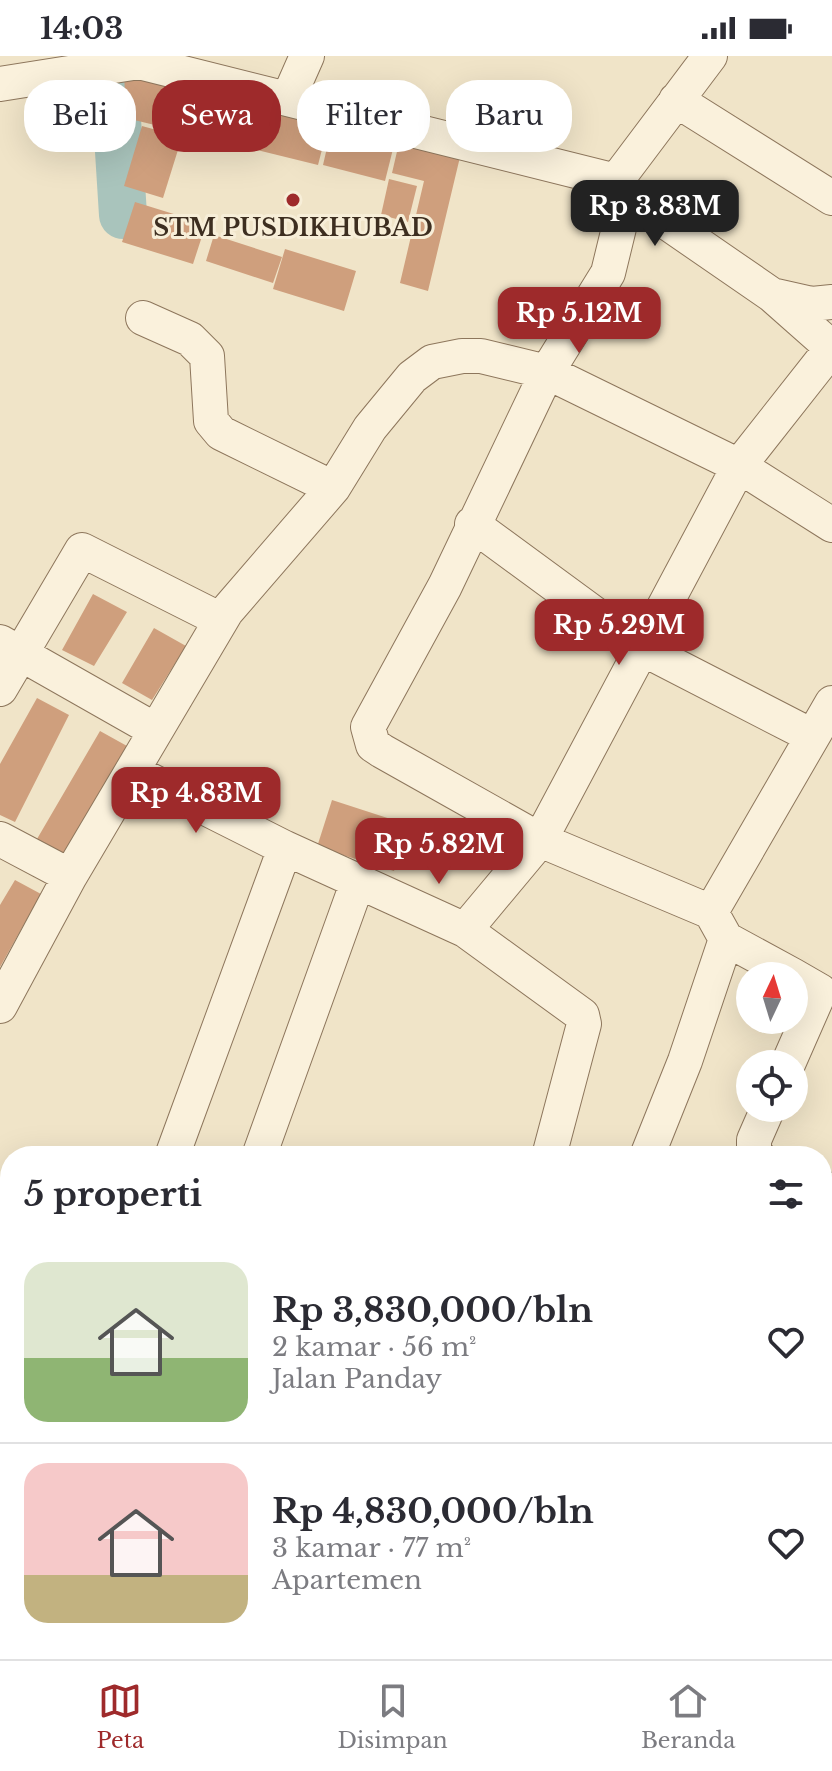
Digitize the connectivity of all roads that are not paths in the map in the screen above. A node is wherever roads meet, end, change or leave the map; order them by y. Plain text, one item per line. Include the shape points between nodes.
1 (307, 56) edge
2 (710, 56) edge
3 (183, 64) edge
4 (0, 84) edge
5 (288, 99) junction
6 (676, 100) junction
7 (622, 188) junction
8 (832, 198) edge
9 (772, 295) junction
10 (832, 302) edge
11 (143, 318) dead end
12 (832, 348) edge
13 (547, 372) junction
14 (739, 466) junction
15 (333, 488) junction
16 (472, 524) junction
17 (832, 525) edge
18 (221, 620) junction
19 (10, 648) edge
20 (641, 648) junction
21 (0, 689) edge
22 (832, 703) edge
23 (155, 730) junction
24 (812, 736) junction
25 (132, 771) junction
26 (0, 839) edge
27 (540, 840) junction
28 (285, 848) junction
29 (70, 876) junction
30 (358, 881) junction
31 (719, 926) junction
32 (465, 930) junction
33 (810, 986) edge
34 (0, 1006) edge
35 (792, 1050) edge
36 (762, 1122) edge
37 (176, 1146) edge
38 (263, 1146) edge
39 (552, 1146) edge
40 (651, 1146) edge
41 (754, 1146) edge

1 - 5 street
2 - 6 street
3 - 4 street via 124,63
3 - 5 street
5 - 7 street
6 - 7 street
6 - 8 street
7 - 9 street
7 - 13 street via 608,273
9 - 10 street via 812,304
9 - 12 street
11 - 15 street via 190,339 207,356 211,421 221,433
12 - 14 street
13 - 14 street
13 - 15 street via 481,356 432,362 412,377 370,428
13 - 16 street
14 - 17 street
14 - 20 street
15 - 18 street
16 - 20 street
16 - 27 street via 445,586 368,727 369,737 382,751
18 - 19 street via 85,549
18 - 23 street
19 - 21 street
19 - 23 street
20 - 24 street
20 - 27 street
22 - 24 street
23 - 25 street
24 - 31 street
25 - 28 street
25 - 29 street
26 - 29 street
27 - 31 street
27 - 32 street
28 - 30 street
28 - 37 street
29 - 34 street
30 - 32 street
30 - 38 street
31 - 33 street
31 - 40 street via 685,1061
32 - 39 street via 582,1015
33 - 35 street
36 - 41 street

